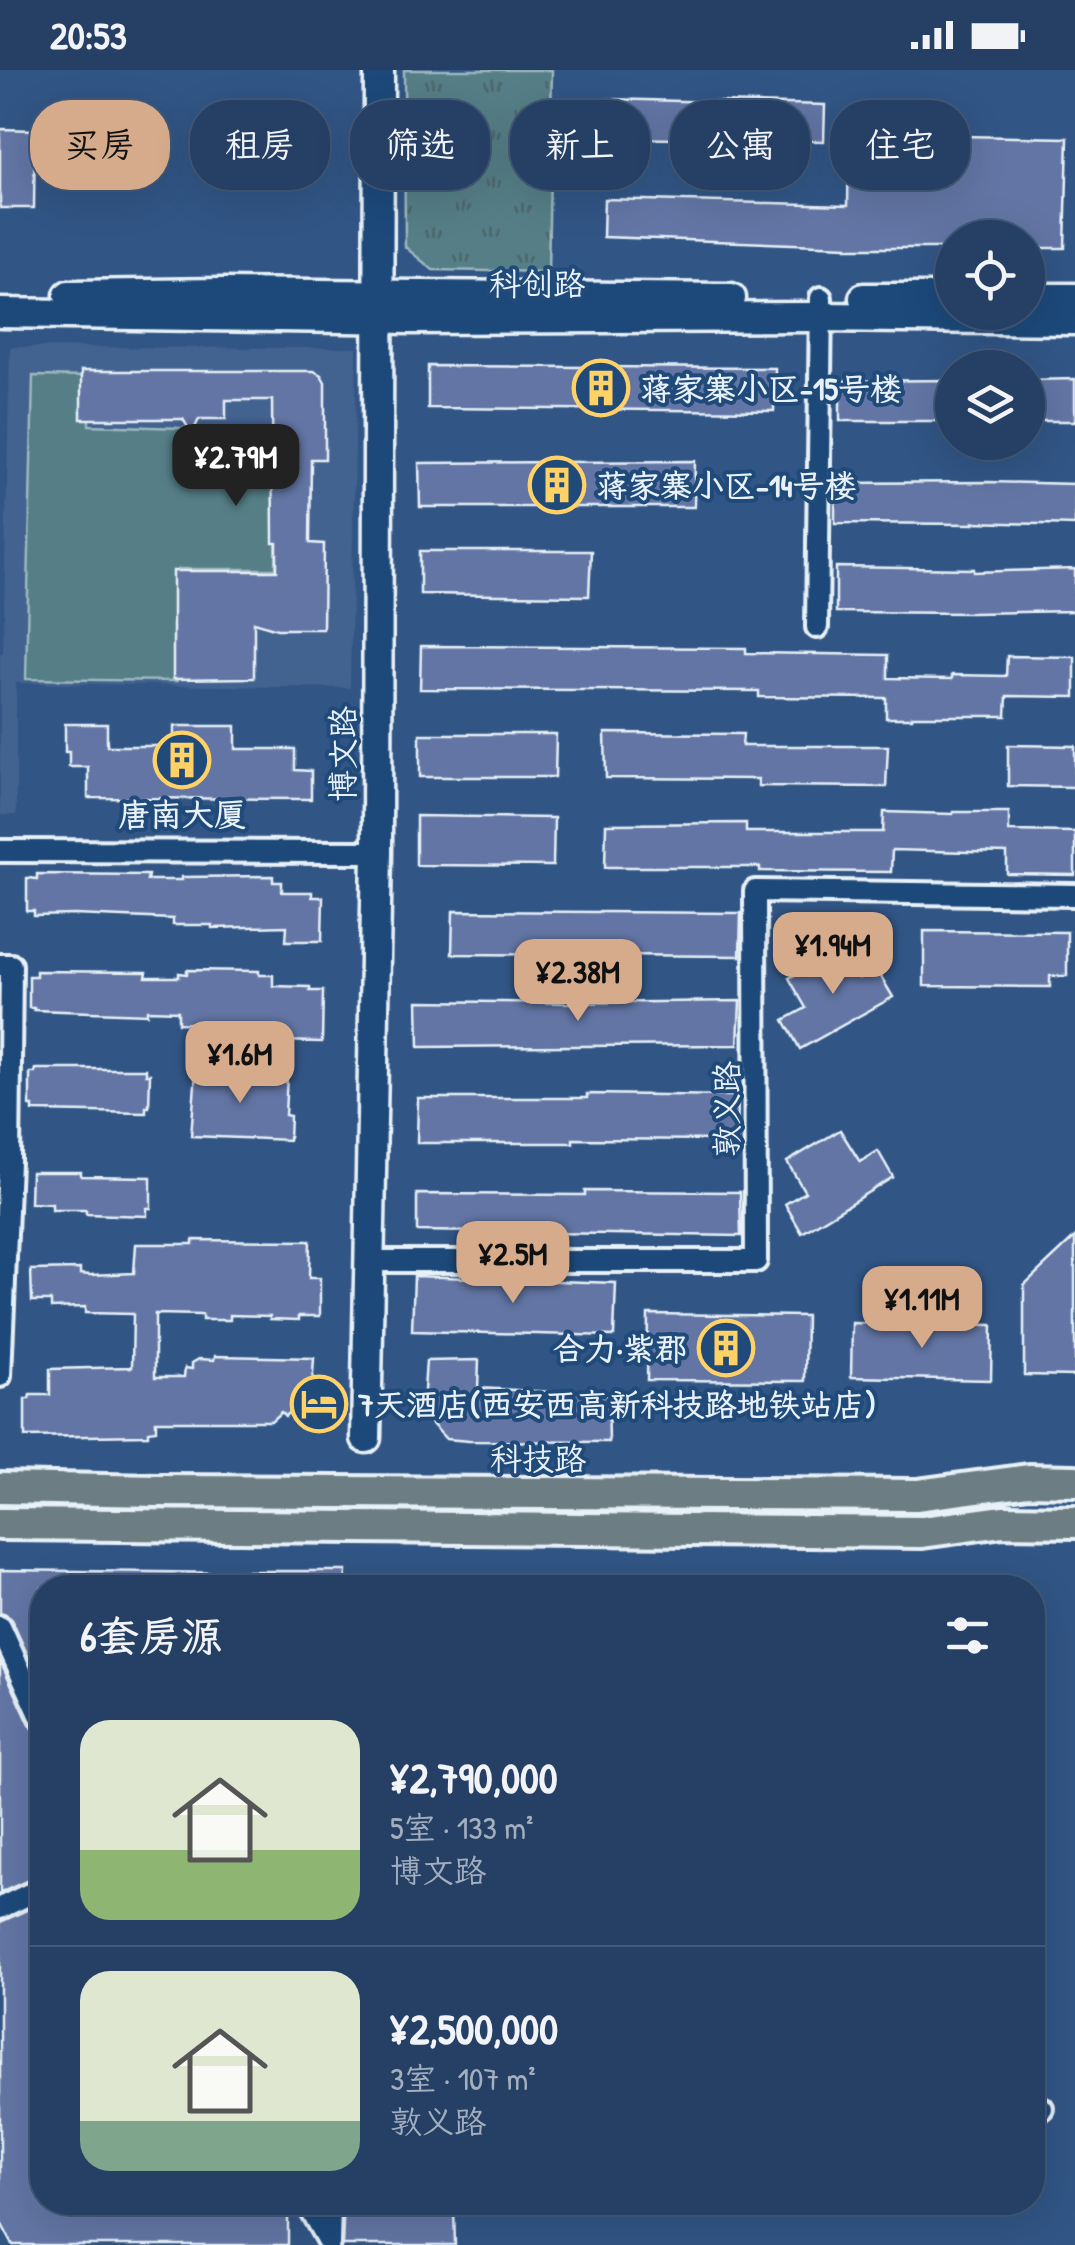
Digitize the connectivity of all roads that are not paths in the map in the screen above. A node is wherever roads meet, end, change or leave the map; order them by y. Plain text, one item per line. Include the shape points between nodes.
1 (379, 70) edge
2 (0, 294) edge
3 (1045, 298) edge
4 (1075, 298) edge
5 (935, 299) edge
6 (379, 306) junction
7 (820, 307) junction
8 (0, 313) edge
9 (1075, 320) edge
10 (817, 627) dead end
11 (0, 851) edge
12 (377, 852) junction
13 (1075, 895) edge
14 (0, 966) edge
15 (5, 1052) edge
16 (5, 1162) edge
17 (370, 1261) junction
18 (1, 1290) edge
19 (0, 1376) edge
20 (366, 1438) dead end
21 (1075, 1480) edge
22 (0, 1488) edge
23 (1075, 1522) edge
24 (0, 1524) edge
25 (0, 1627) edge
26 (30, 1693) edge
27 (30, 1894) edge
28 (0, 1908) edge
29 (313, 2215) edge
30 (330, 2215) edge
31 (329, 2244) edge

1 - 6 street, 博文路
2 - 6 street, 科创路
3 - 4 street
5 - 7 street, 科创路
6 - 7 street, 科创路
6 - 8 street, 科创路
6 - 12 street, 博文路
7 - 9 street, 科创路
7 - 10 street
11 - 12 street
12 - 17 street, 博文路
13 - 17 street, 敦义路 via 756,891 756,1261
14 - 15 street via 11,965
15 - 16 street
16 - 18 street
17 - 20 street, 博文路
18 - 19 street
21 - 22 main road, 科技路 via 917,1495
23 - 24 main road via 1003,1521 922,1532
25 - 26 street
27 - 28 street
29 - 31 street
30 - 31 street

